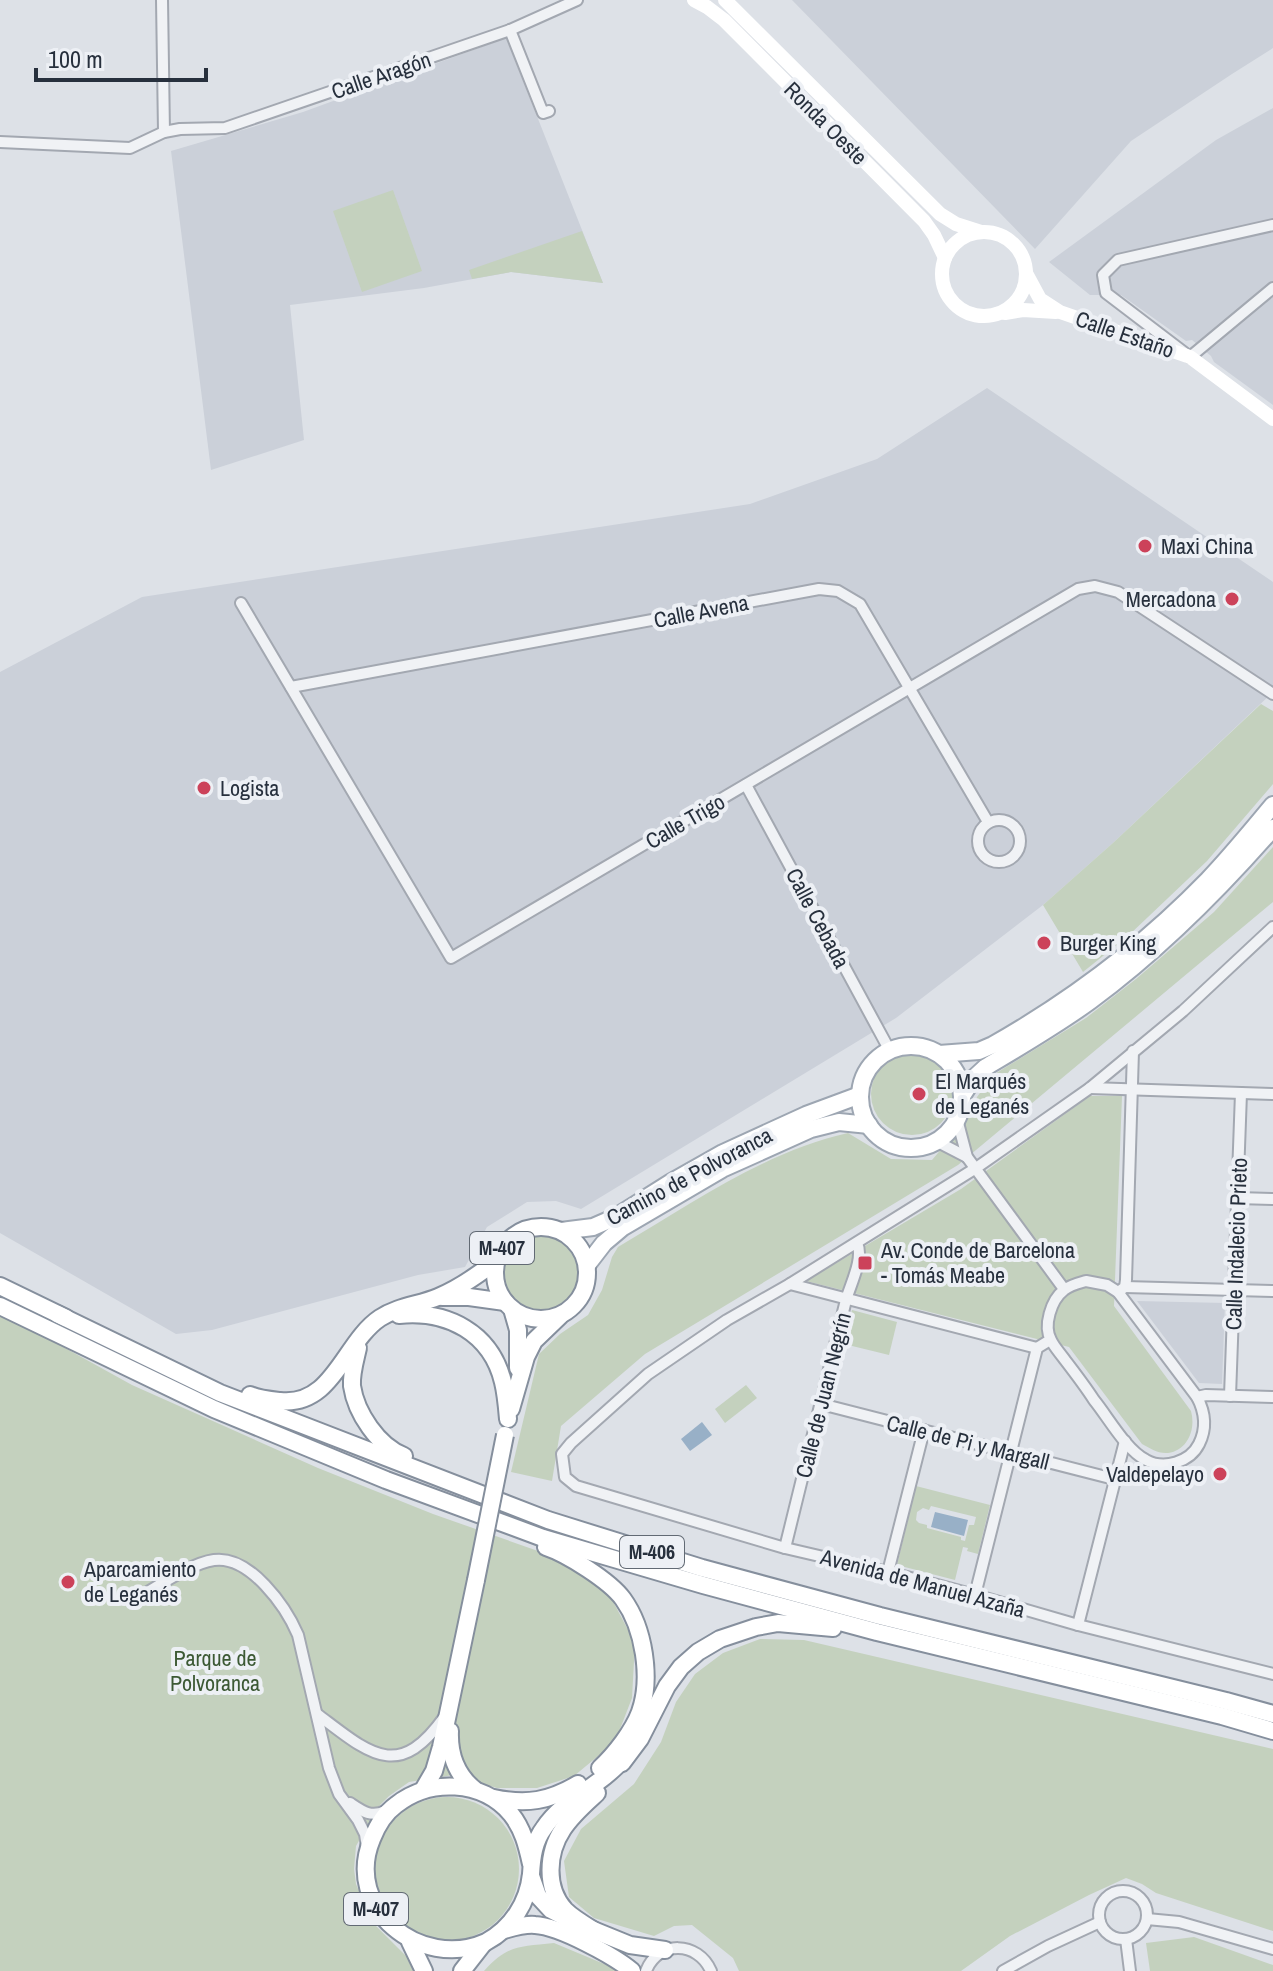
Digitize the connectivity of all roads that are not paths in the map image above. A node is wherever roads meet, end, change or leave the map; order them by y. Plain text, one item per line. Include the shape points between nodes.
1 (162, 0) edge
2 (577, 0) edge
3 (694, 0) edge
4 (725, 0) edge
5 (510, 30) junction
6 (549, 111) dead end
7 (164, 132) junction
8 (0, 142) edge
9 (1273, 225) edge
10 (981, 232) junction
11 (945, 258) junction
12 (1026, 273) junction
13 (1273, 288) edge
14 (1060, 312) junction
15 (993, 316) junction
16 (1190, 357) junction
17 (1273, 419) edge
18 (241, 603) dead end
19 (291, 687) junction
20 (909, 687) junction
21 (1273, 694) edge
22 (746, 785) junction
23 (1273, 805) edge
24 (988, 822) junction
25 (1273, 828) edge
26 (1273, 927) edge
27 (890, 1051) junction
28 (1133, 1051) junction
29 (939, 1054) junction
30 (1090, 1088) junction
31 (1132, 1089) junction
32 (1241, 1093) junction
33 (1273, 1094) edge
34 (860, 1095) junction
35 (962, 1096) junction
36 (957, 1119) junction
37 (869, 1125) junction
38 (936, 1141) junction
39 (967, 1157) junction
40 (976, 1168) junction
41 (1237, 1198) junction
42 (1273, 1199) edge
43 (561, 1231) junction
44 (857, 1243) junction
45 (496, 1261) junction
46 (587, 1265) junction
47 (790, 1284) junction
48 (0, 1286) edge
49 (1064, 1289) junction
50 (1121, 1289) junction
51 (1234, 1289) junction
52 (1273, 1291) edge
53 (436, 1298) junction
54 (846, 1300) junction
55 (508, 1305) junction
56 (0, 1306) edge
57 (57, 1314) junction
58 (561, 1314) junction
59 (382, 1316) junction
60 (362, 1335) junction
61 (1050, 1340) junction
62 (1037, 1348) junction
63 (518, 1382) junction
64 (1230, 1396) junction
65 (1197, 1397) junction
66 (1273, 1397) edge
67 (821, 1404) junction
68 (507, 1427) junction
69 (924, 1430) junction
70 (1125, 1441) junction
71 (1012, 1453) junction
72 (1114, 1479) junction
73 (386, 1480) junction
74 (548, 1520) junction
75 (785, 1548) junction
76 (888, 1572) junction
77 (975, 1595) junction
78 (136, 1599) dead end
79 (1078, 1625) junction
80 (877, 1632) junction
81 (1273, 1674) edge
82 (449, 1704) junction
83 (317, 1714) junction
84 (1273, 1714) edge
85 (1273, 1731) edge
86 (626, 1757) junction
87 (423, 1790) junction
88 (482, 1793) junction
89 (339, 1794) junction
90 (393, 1807) junction
91 (368, 1849) junction
92 (531, 1870) junction
93 (1147, 1919) junction
94 (1100, 1922) junction
95 (503, 1931) junction
96 (595, 1931) junction
97 (1126, 1939) junction
98 (410, 1942) junction
99 (484, 1943) junction
100 (1273, 1949) edge
101 (665, 1950) junction
102 (424, 1971) edge
103 (462, 1971) edge
104 (632, 1971) edge
105 (646, 1971) edge
106 (711, 1971) edge
107 (1003, 1971) edge
108 (1130, 1971) edge

1 - 7 street
2 - 5 street, Calle Aragón
3 - 11 main road, Ronda Oeste via 724,20 918,214
4 - 10 main road, Ronda Oeste via 940,214
5 - 6 street via 543,113
5 - 7 street, Calle Aragón via 225,128
7 - 8 street, Calle Aragón via 130,148
9 - 16 street, Calle Estaño via 1118,260 1103,275 1106,293
10 - 11 main road via 959,240
10 - 12 main road via 994,233 1017,248
11 - 15 main road via 943,284 956,306 980,317
12 - 14 main road, Calle Estaño via 1040,299
12 - 15 main road via 1017,300
13 - 16 street
14 - 15 main road, Calle Estaño via 1023,310
14 - 16 main road, Calle Estaño
16 - 17 main road, Calle Estaño
18 - 19 street, Calle Trigo
19 - 20 street, Calle Avena via 819,589 838,591 860,604
19 - 22 street, Calle Trigo via 451,958
20 - 21 street, Calle Trigo via 1078,589 1095,586 1118,592
20 - 22 street, Calle Trigo
20 - 24 street, Calle Avena
22 - 27 street, Calle Cebada
23 - 29 main road via 1182,906 1085,986 993,1045
24 - 24 street via 1002,820 1015,827 1020,840 1010,858 991,860 981,852 979,832
25 - 35 main road via 1153,949 1089,1002 986,1067
26 - 28 street
27 - 29 main road via 916,1046
27 - 34 main road via 869,1069
28 - 30 street
28 - 31 street
29 - 35 main road via 956,1073
30 - 31 street
30 - 40 street
31 - 32 street
31 - 50 street
32 - 33 street
32 - 41 street, Calle Indalecio Prieto
34 - 37 main road
34 - 43 main road, Camino de Polvoranca via 723,1153 616,1217 593,1227
35 - 36 main road
36 - 38 main road
36 - 39 street
37 - 38 main road via 879,1137 907,1148
37 - 46 main road, Camino de Polvoranca via 839,1122 811,1129 722,1169 623,1227
38 - 39 street
39 - 40 street
40 - 44 street
40 - 49 street
41 - 42 street
41 - 51 street, Calle Indalecio Prieto
43 - 45 main road, M-407 via 521,1231
43 - 46 main road, M-407 via 573,1239
44 - 47 street
44 - 54 street, Calle de Juan Negrín via 858,1262
45 - 53 main road, M-406
45 - 55 main road, M-407 via 498,1290
46 - 58 main road, M-407 via 582,1294
47 - 54 street
47 - 75 street, Avenida de Manuel Azaña via 648,1374 562,1454 565,1477 576,1486
48 - 57 main road, M-406
49 - 50 street via 1086,1281
49 - 61 street via 1048,1320
50 - 51 street
50 - 65 street
51 - 52 street
51 - 64 street, Calle Indalecio Prieto
53 - 55 main road, M-406 via 469,1297
53 - 59 main road, M-406
54 - 62 street
54 - 67 street, Calle de Juan Negrín
55 - 58 main road via 536,1319
55 - 63 main road, M-407 via 518,1330
56 - 73 main road, M-406 via 214,1409
57 - 60 main road, M-406 via 257,1398 287,1402 314,1393
57 - 74 main road, M-406 via 220,1393
58 - 63 main road, M-407 via 534,1341
59 - 60 main road, M-406
59 - 68 main road via 437,1316 481,1340 504,1383
60 - 74 main road, M-406 via 352,1385 365,1420 379,1438 396,1453
61 - 62 street
61 - 70 street
62 - 71 street
63 - 68 main road, M-407
64 - 65 street
64 - 66 street
65 - 70 street via 1205,1415 1203,1434 1185,1460 1154,1463
67 - 69 street, Calle de Pi y Margall
67 - 75 street, Calle de Juan Negrín
68 - 82 main road, M-407, bridge
69 - 71 street, Calle de Pi y Margall
69 - 76 street
70 - 72 street
71 - 72 street, Calle de Pi y Margall
71 - 77 street
72 - 79 street
73 - 80 main road, M-406 via 543,1538
73 - 88 main road, M-406 via 421,1501 576,1562 622,1597 637,1625 644,1649 644,1691 639,1713 617,1750 560,1795 516,1803
74 - 84 main road, M-406 via 880,1616
75 - 76 street, Avenida de Manuel Azaña
76 - 77 street, Avenida de Manuel Azaña
77 - 79 street, Avenida de Manuel Azaña
78 - 83 street via 198,1564 216,1559 244,1568 269,1589 292,1622
79 - 81 street, Avenida de Manuel Azaña
80 - 85 main road, M-406
80 - 86 main road, M-406 via 778,1623 720,1639 681,1667
82 - 83 street via 422,1744 400,1756 353,1741
82 - 87 main road, M-407 via 434,1771
82 - 88 main road, M-407 via 452,1753 460,1774
83 - 89 street
86 - 92 main road, M-406 via 560,1808 543,1828
86 - 96 main road, M-406 via 562,1830 553,1854 549,1879 555,1897 566,1912
87 - 88 main road, M-407 via 458,1786
87 - 90 main road, M-407
88 - 92 main road, M-407 via 511,1814 525,1837
89 - 90 street via 365,1813 377,1815
89 - 91 street via 358,1820
90 - 91 main road, M-407 via 377,1826
91 - 98 main road, M-407 via 365,1871 378,1913
92 - 95 main road, M-407 via 526,1896
92 - 96 main road via 538,1896 551,1910
93 - 94 street via 1140,1897 1118,1891 1104,1899
93 - 97 street via 1140,1932
93 - 100 street via 1179,1922
94 - 97 street via 1110,1935
94 - 107 street
95 - 99 main road, M-407
95 - 104 main road via 537,1924 621,1961
96 - 101 main road via 630,1945
97 - 108 street
98 - 99 main road, M-407 via 435,1950
98 - 102 main road, M-407
99 - 103 main road, M-407
101 - 105 street
101 - 106 street via 695,1952

